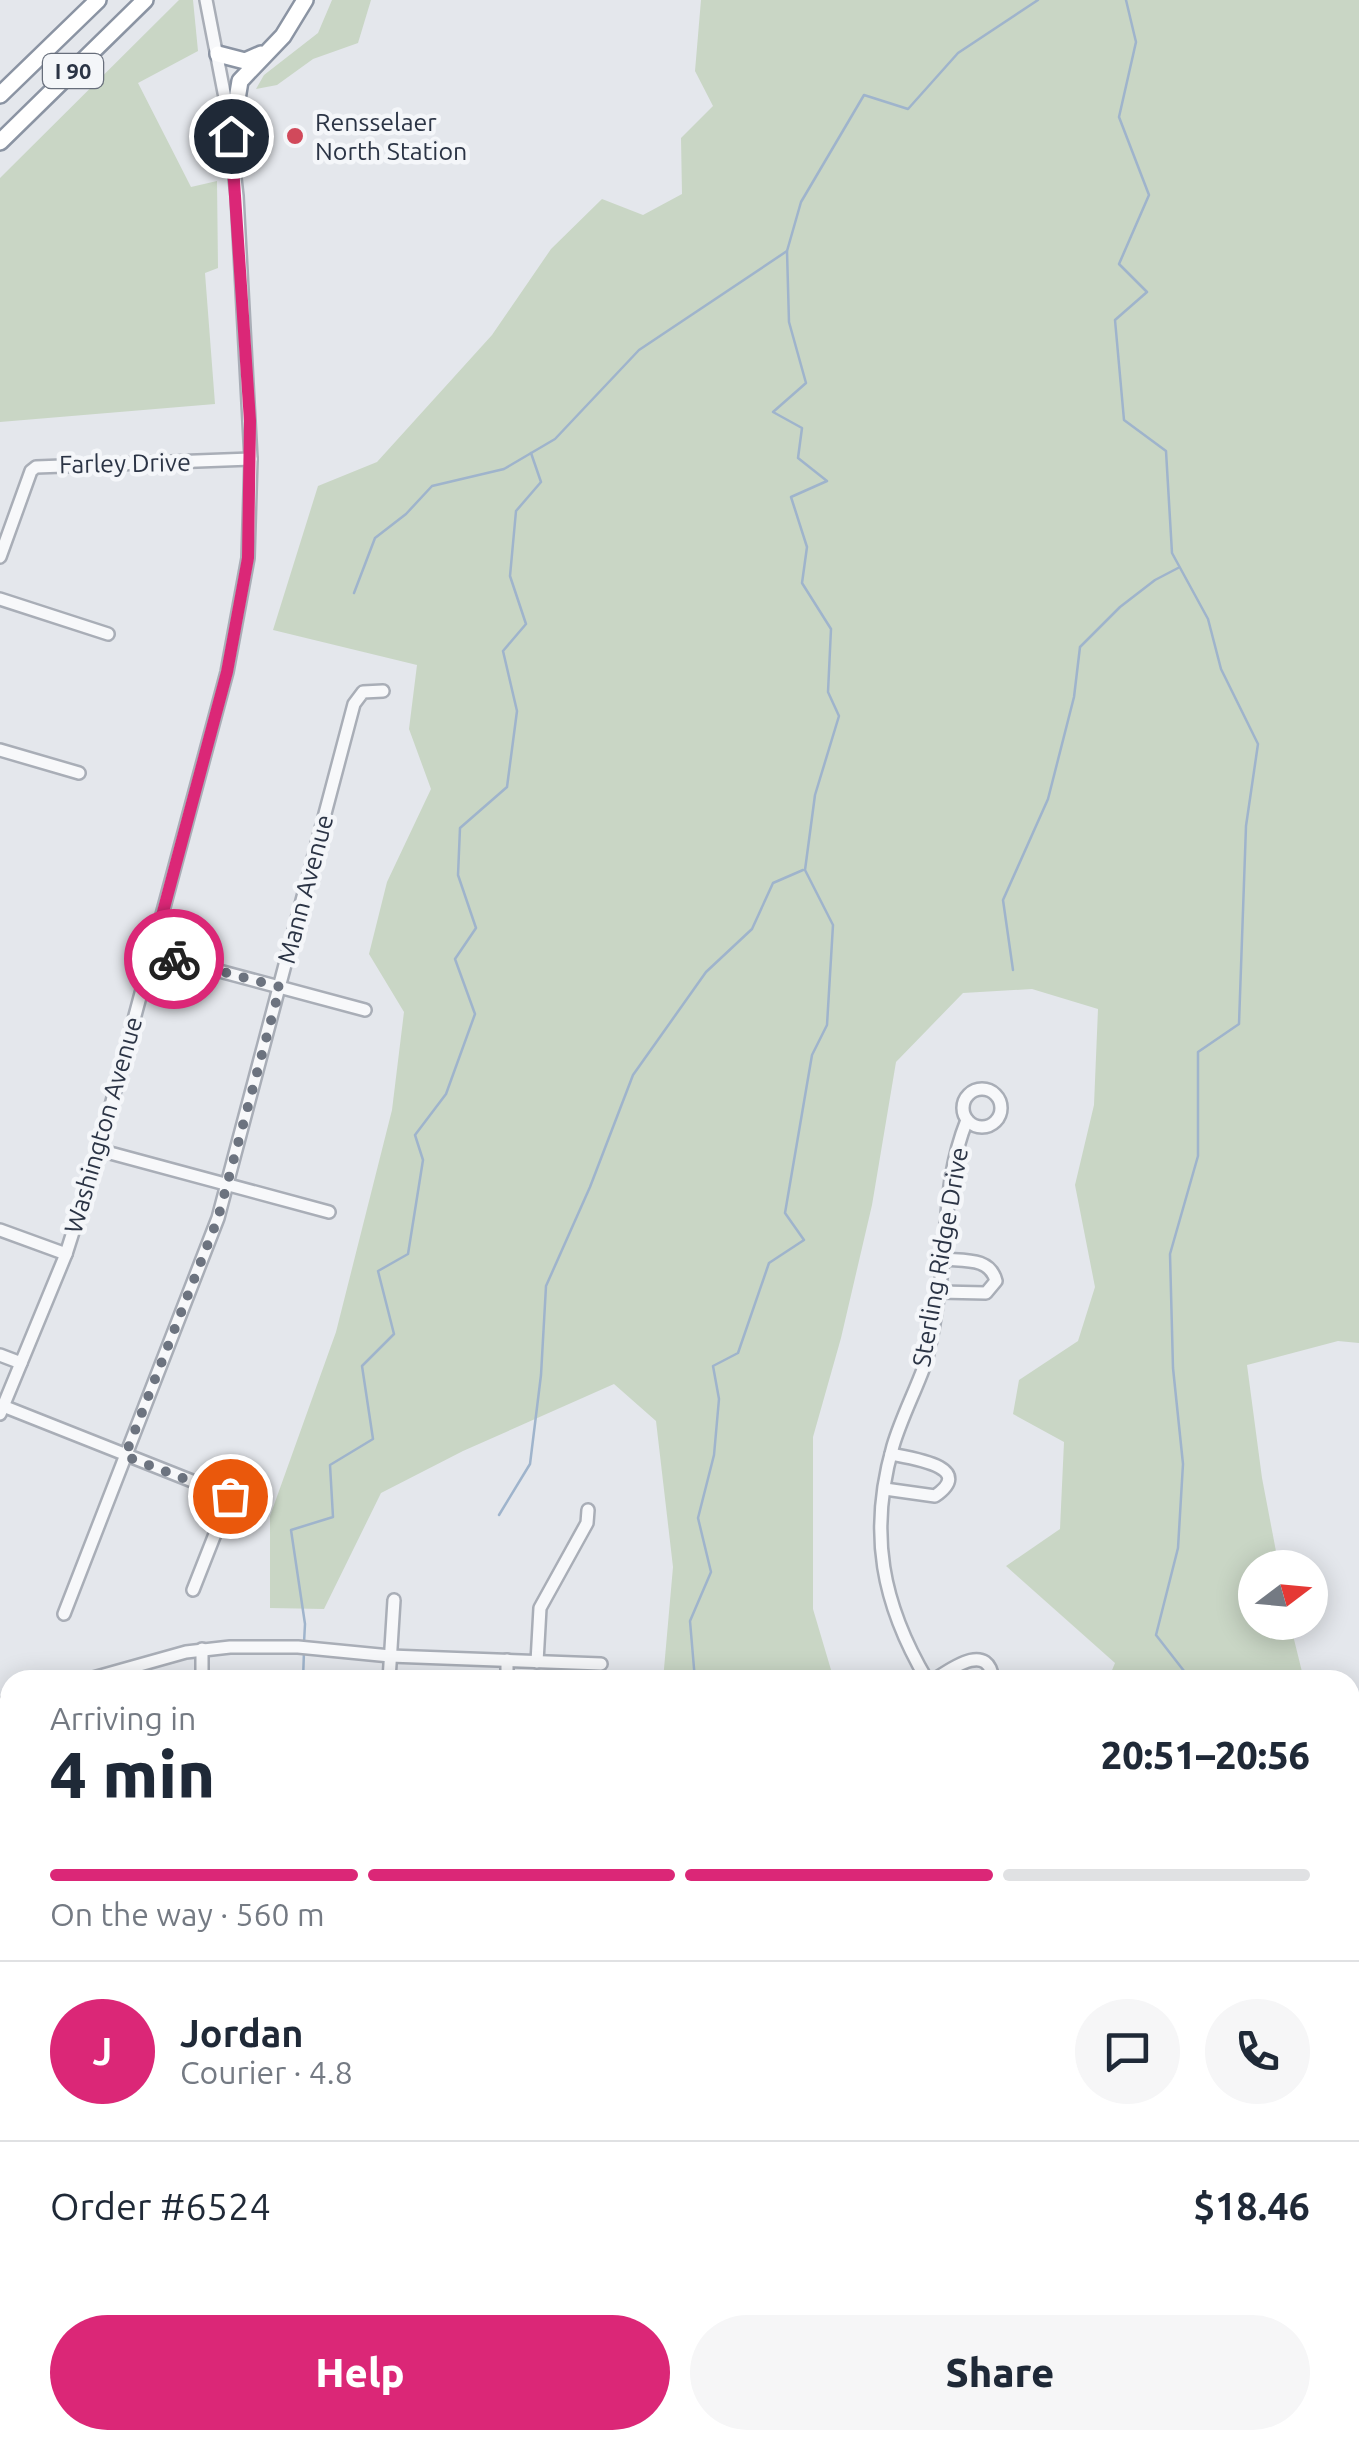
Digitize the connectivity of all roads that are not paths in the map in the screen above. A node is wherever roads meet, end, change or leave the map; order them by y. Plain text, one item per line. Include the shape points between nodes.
1 (98, 0) edge
2 (146, 0) edge
3 (206, 0) edge
4 (306, 0) edge
5 (272, 48) junction
6 (218, 54) junction
7 (0, 96) edge
8 (231, 136) junction
9 (0, 142) edge
10 (251, 459) junction
11 (0, 558) edge
12 (0, 598) edge
13 (108, 634) dead end
14 (383, 691) dead end
15 (0, 750) edge
16 (78, 773) dead end
17 (152, 953) junction
18 (280, 987) junction
19 (365, 1010) dead end
20 (967, 1120) dead end
21 (99, 1150) junction
22 (228, 1183) junction
23 (329, 1212) dead end
24 (0, 1230) edge
25 (66, 1254) junction
26 (943, 1258) junction
27 (939, 1292) junction
28 (0, 1355) edge
29 (21, 1363) junction
30 (2, 1410) edge
31 (892, 1454) junction
32 (125, 1456) junction
33 (885, 1490) junction
34 (588, 1510) dead end
35 (192, 1590) dead end
36 (394, 1600) dead end
37 (64, 1614) dead end
38 (202, 1649) junction
39 (390, 1656) junction
40 (507, 1660) junction
41 (536, 1662) junction
42 (601, 1664) dead end
43 (123, 1670) edge
44 (202, 1670) edge
45 (389, 1670) edge
46 (506, 1670) edge
47 (924, 1670) edge
48 (949, 1670) edge
49 (991, 1670) edge

1 - 7 highway, I 90
2 - 9 highway, I 90
3 - 6 street, Washington Avenue
4 - 5 highway
5 - 6 highway via 245,61
5 - 8 highway via 240,81
6 - 8 street, Washington Avenue
8 - 10 street, Washington Avenue
10 - 11 street, Farley Drive via 36,467
10 - 17 street, Washington Avenue via 248,558 237,627
12 - 13 street
14 - 18 street, Mann Avenue via 363,692 354,704
15 - 16 street
17 - 18 street
17 - 21 street, Washington Avenue
18 - 19 street
18 - 22 street, Mann Avenue
20 - 26 street, Sterling Ridge Drive via 950,1172
21 - 22 street
21 - 25 street, Washington Avenue
22 - 23 street
22 - 32 street, Mann Avenue
24 - 25 street
25 - 29 street, Washington Avenue
26 - 27 street, Sterling Ridge Drive
26 - 27 street via 984,1262 996,1281 986,1293
27 - 31 street, Sterling Ridge Drive via 926,1362
28 - 29 street
29 - 30 street, Washington Avenue
30 - 32 street
31 - 33 street, Sterling Ridge Drive
31 - 33 street via 939,1466 947,1475 946,1489 935,1496
32 - 35 street via 230,1496
32 - 37 street, Mann Avenue
33 - 47 street, Sterling Ridge Drive via 880,1526 887,1587 896,1620
34 - 41 street via 587,1524 540,1608
36 - 39 street
38 - 39 street
38 - 43 street
38 - 44 street
39 - 40 street
39 - 45 street
40 - 41 street
40 - 46 street
41 - 42 street
48 - 49 street via 974,1659

